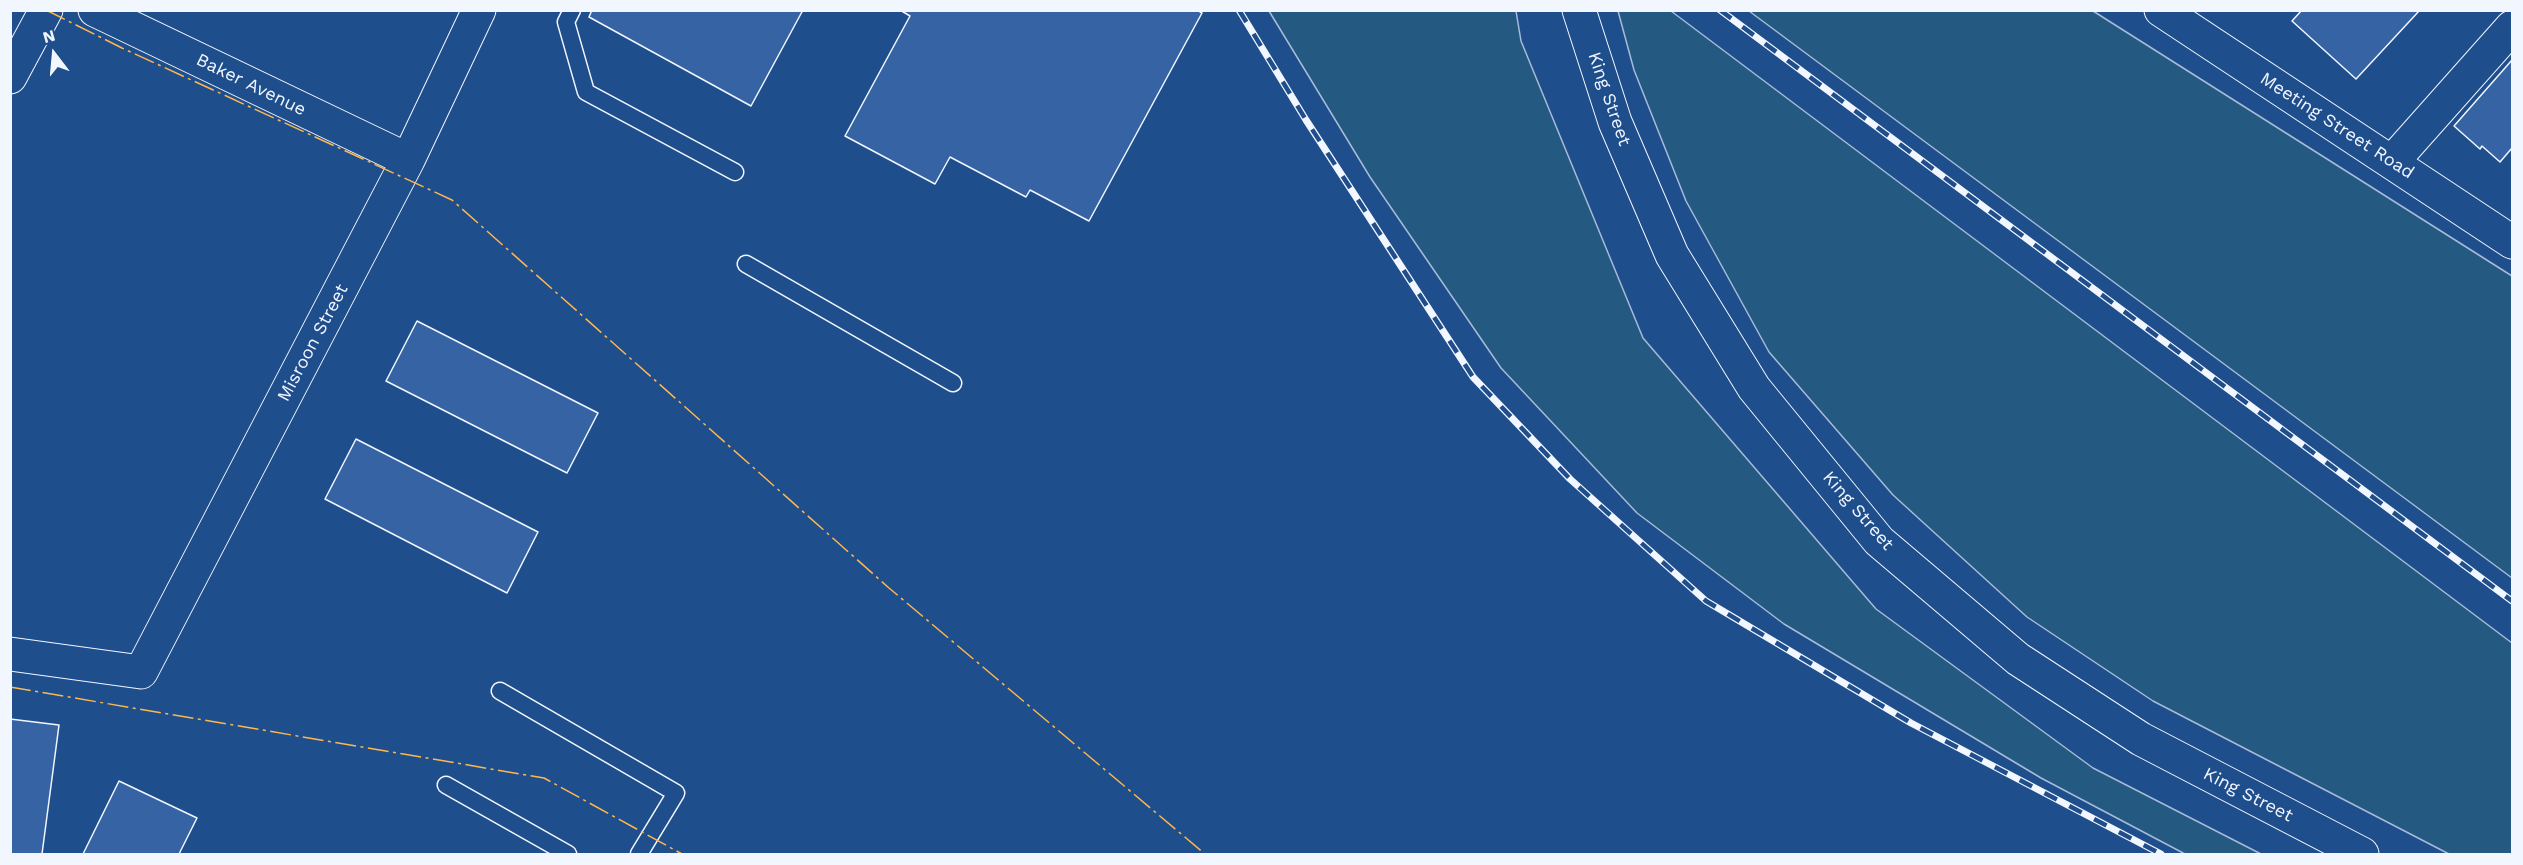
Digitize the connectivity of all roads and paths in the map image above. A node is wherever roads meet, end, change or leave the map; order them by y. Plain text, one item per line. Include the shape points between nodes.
1 (46, 10) edge
2 (95, 10) edge
3 (479, 10) edge
4 (572, 10) edge
5 (1580, 10) edge
6 (2161, 10) edge
7 (2512, 27) edge
8 (10, 77) edge
9 (408, 160) junction
10 (2392, 162) junction
11 (735, 172) dead end
12 (2512, 242) edge
13 (746, 264) dead end
14 (952, 382) dead end
15 (10, 654) edge
16 (500, 691) dead end
17 (446, 785) dead end
18 (568, 855) edge
19 (639, 855) edge
20 (2362, 855) edge

1 - 8 street
2 - 9 street, Baker Avenue
3 - 9 street, Misroon Street
4 - 11 lane via 566,22 585,92
5 - 20 street, King Street via 1615,122 1672,255 1754,388 1880,541 2018,659 2141,739
6 - 10 street, Meeting Street Road
7 - 10 street
9 - 15 street, Misroon Street via 141,672
10 - 12 street, Meeting Street Road
13 - 14 lane
16 - 19 lane via 676,793
17 - 18 lane

